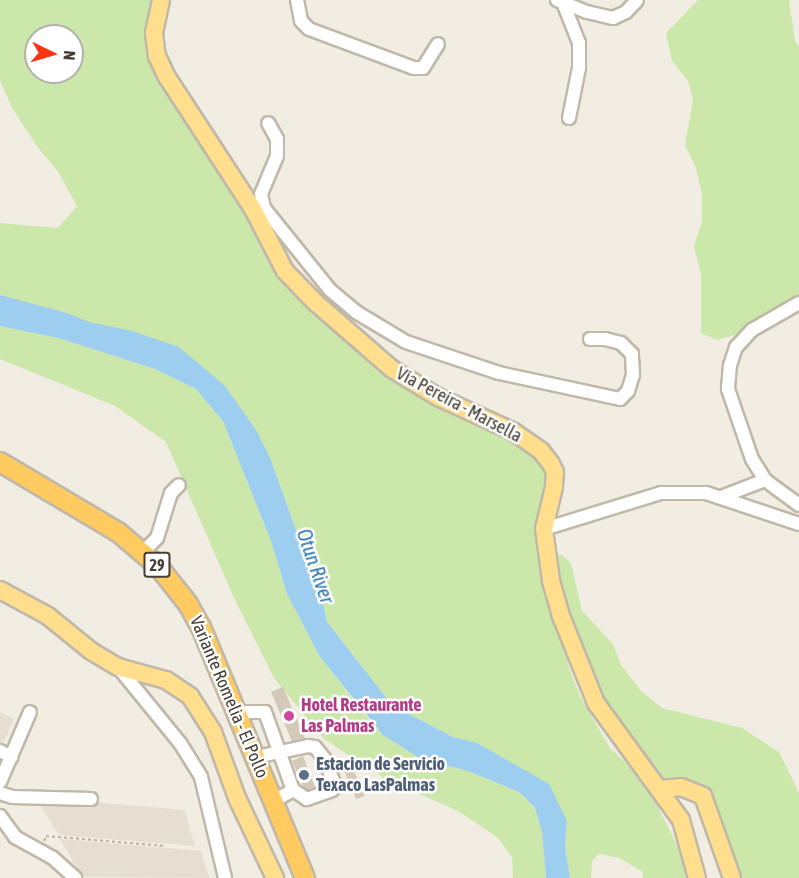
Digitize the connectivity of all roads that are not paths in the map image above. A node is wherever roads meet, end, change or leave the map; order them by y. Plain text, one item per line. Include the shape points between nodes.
1 (161, 0) edge
2 (297, 0) edge
3 (637, 0) edge
4 (561, 2) edge
5 (438, 44) dead end
6 (569, 118) dead end
7 (268, 123) dead end
8 (259, 209) junction
9 (799, 303) edge
10 (590, 339) dead end
11 (0, 462) edge
12 (765, 480) junction
13 (179, 485) dead end
14 (721, 497) junction
15 (799, 506) edge
16 (799, 524) edge
17 (544, 529) junction
18 (143, 552) junction
19 (0, 590) edge
20 (118, 667) junction
21 (30, 712) dead end
22 (237, 712) junction
23 (0, 751) edge
24 (279, 752) junction
25 (12, 757) junction
26 (256, 758) junction
27 (0, 782) edge
28 (660, 789) junction
29 (293, 790) junction
30 (0, 793) edge
31 (91, 799) dead end
32 (274, 801) junction
33 (0, 816) edge
34 (75, 878) edge
35 (225, 878) edge
36 (275, 878) edge
37 (305, 878) edge
38 (697, 878) edge
39 (732, 878) edge

1 - 8 main road, Vía Pereira - Marsella via 154,33 156,56
2 - 5 street via 301,21 309,29 414,68 423,68
3 - 4 street via 613,18
4 - 6 street via 579,43 579,68
7 - 8 street via 278,148
8 - 10 street via 330,290 356,312 406,342 499,373 620,399 628,391 633,375 632,354 621,343
8 - 17 main road, Vía Pereira - Marsella via 285,271 392,369 438,397 514,432 541,451 555,472
9 - 12 street via 752,330 736,347 730,365 728,388 738,422
11 - 18 highway, Variante Romelia - El Pollo / 29 via 118,532
12 - 14 street
12 - 15 street
13 - 18 street via 171,493 157,537
14 - 16 street
14 - 17 street via 661,492
17 - 28 main road, Vía Pereira - Marsella via 551,580 580,669 609,722
18 - 22 highway, Variante Romelia - El Pollo / 29 via 188,604
19 - 20 main road via 48,616
20 - 35 street via 180,743 201,777
20 - 36 main road via 166,680 190,696 213,732 237,798
21 - 25 street
22 - 24 street via 265,712
22 - 26 highway, Variante Romelia - El Pollo / 29
23 - 25 street
24 - 26 street
24 - 29 street
24 - 29 street via 315,747 334,783 332,790 307,799
25 - 27 street
26 - 32 highway, Variante Romelia - El Pollo / 29
28 - 38 main road, Vía Pereira - Marsella via 681,820
28 - 39 main road via 681,787 703,796
29 - 32 street
30 - 31 street via 12,797
32 - 37 highway, Variante Romelia - El Pollo / 29
33 - 34 street via 15,837 41,850

